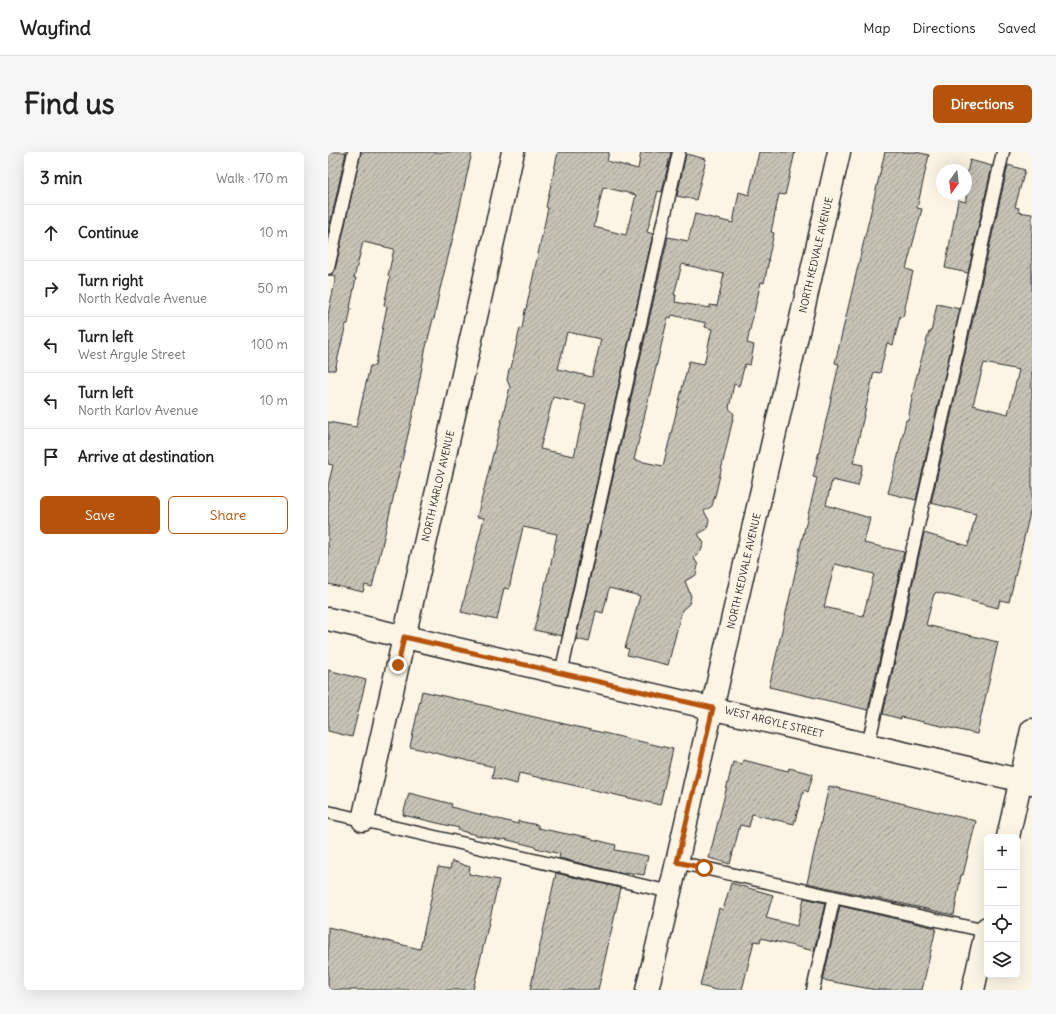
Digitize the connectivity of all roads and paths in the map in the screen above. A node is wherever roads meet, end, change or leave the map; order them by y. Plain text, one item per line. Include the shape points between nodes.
1 (354, 152) edge
2 (513, 152) edge
3 (679, 152) edge
4 (839, 152) edge
5 (1003, 152) edge
6 (328, 268) edge
7 (328, 619) edge
8 (404, 637) junction
9 (561, 673) junction
10 (713, 708) junction
11 (1032, 730) edge
12 (868, 745) junction
13 (1026, 782) edge
14 (328, 812) edge
15 (363, 820) junction
16 (1009, 834) edge
17 (677, 862) junction
18 (670, 892) junction
19 (834, 897) junction
20 (984, 929) edge
21 (984, 942) edge
22 (647, 990) edge
23 (813, 990) edge
24 (973, 990) edge

1 - 6 lane
2 - 8 street, NORTH KARLOV AVENUE
3 - 9 lane
4 - 10 street, NORTH KEDVALE AVENUE
5 - 12 lane
7 - 8 street, WEST ARGYLE STREET
8 - 9 street, WEST ARGYLE STREET
8 - 15 street, NORTH KARLOV AVENUE
9 - 10 street, WEST ARGYLE STREET
10 - 12 street, WEST ARGYLE STREET
10 - 17 street, NORTH KEDVALE AVENUE
11 - 13 street
12 - 13 street, WEST ARGYLE STREET
13 - 16 street
14 - 15 lane
15 - 18 lane
17 - 18 street, NORTH KEDVALE AVENUE
17 - 19 lane
18 - 22 street, NORTH KEDVALE AVENUE
19 - 20 lane
19 - 23 lane
21 - 24 street

